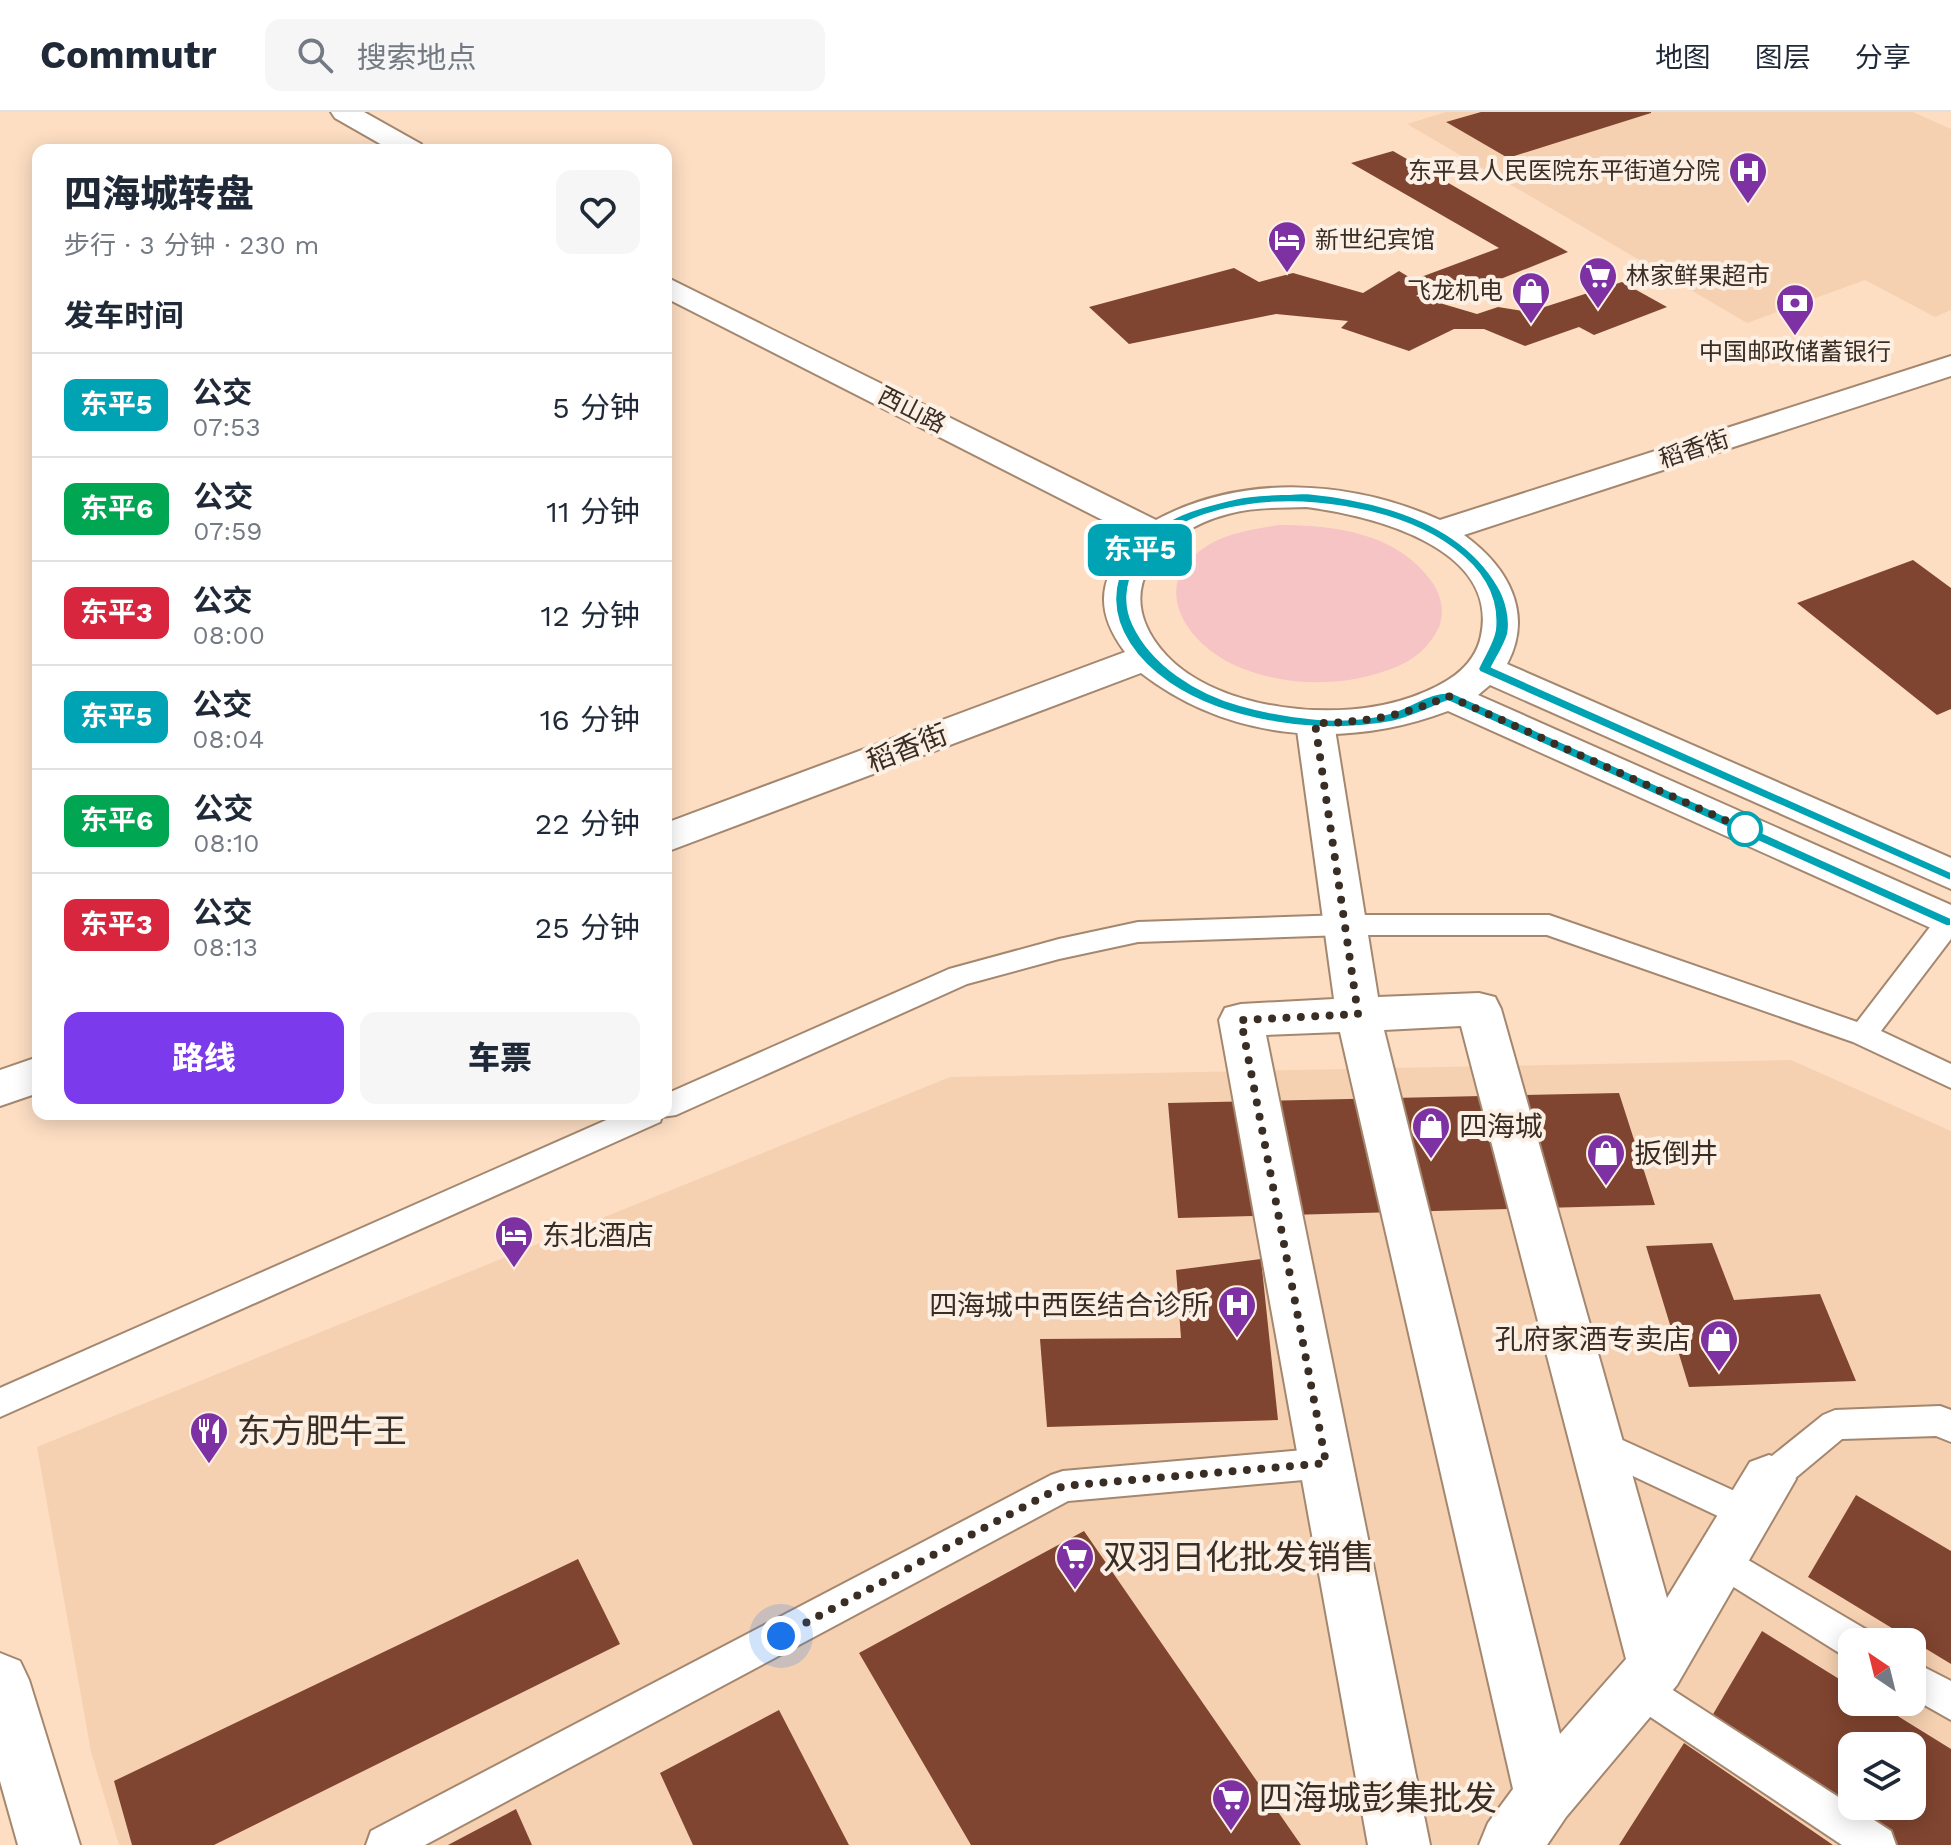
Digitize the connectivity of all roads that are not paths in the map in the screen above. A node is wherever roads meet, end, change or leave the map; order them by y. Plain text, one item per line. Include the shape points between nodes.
1 (344, 112) edge
2 (400, 144) edge
3 (672, 289) edge
4 (1951, 366) edge
5 (1436, 533) junction
6 (1157, 534) junction
7 (1148, 657) junction
8 (1485, 669) junction
9 (1448, 696) junction
10 (1315, 723) junction
11 (672, 836) edge
12 (1951, 875) edge
13 (1950, 922) edge
14 (1344, 925) junction
15 (1358, 1014) junction
16 (1863, 1035) junction
17 (32, 1076) edge
18 (1951, 1077) edge
19 (0, 1089) edge
20 (672, 1104) edge
21 (636, 1120) edge
22 (0, 1403) edge
23 (1951, 1427) edge
24 (1596, 1443) junction
25 (1326, 1463) junction
26 (1746, 1517) junction
27 (1842, 1628) edge
28 (1648, 1677) junction
29 (0, 1680) edge
30 (1926, 1687) edge
31 (1951, 1702) edge
32 (1545, 1796) junction
33 (49, 1845) edge
34 (385, 1845) edge
35 (1399, 1845) edge
36 (1510, 1845) edge
37 (1877, 1845) edge

1 - 2 main road
3 - 6 main road, 西山路
4 - 5 main road, 稻香街
5 - 6 main road via 1375,507 1306,497 1238,501 1178,521
5 - 8 main road via 1481,569 1495,592 1501,634
6 - 7 main road via 1137,553 1120,594 1122,615
7 - 10 main road via 1201,695 1237,709
7 - 11 main road, 稻香街
8 - 9 main road
8 - 12 main road
9 - 10 main road via 1392,717
9 - 13 main road
10 - 14 main road
13 - 16 lane
14 - 15 main road
14 - 16 lane via 1549,925
14 - 20 lane via 1138,932 988,968 959,976
15 - 24 main road via 1479,1009
15 - 25 main road via 1241,1020
15 - 32 main road
16 - 18 lane
17 - 19 main road
21 - 22 lane
23 - 26 lane via 1940,1421 1835,1425
24 - 26 lane
24 - 28 main road
25 - 34 lane via 1063,1486
25 - 35 main road
26 - 27 lane
26 - 28 main road
28 - 32 main road
28 - 37 lane
29 - 33 main road
30 - 31 lane
32 - 36 main road

